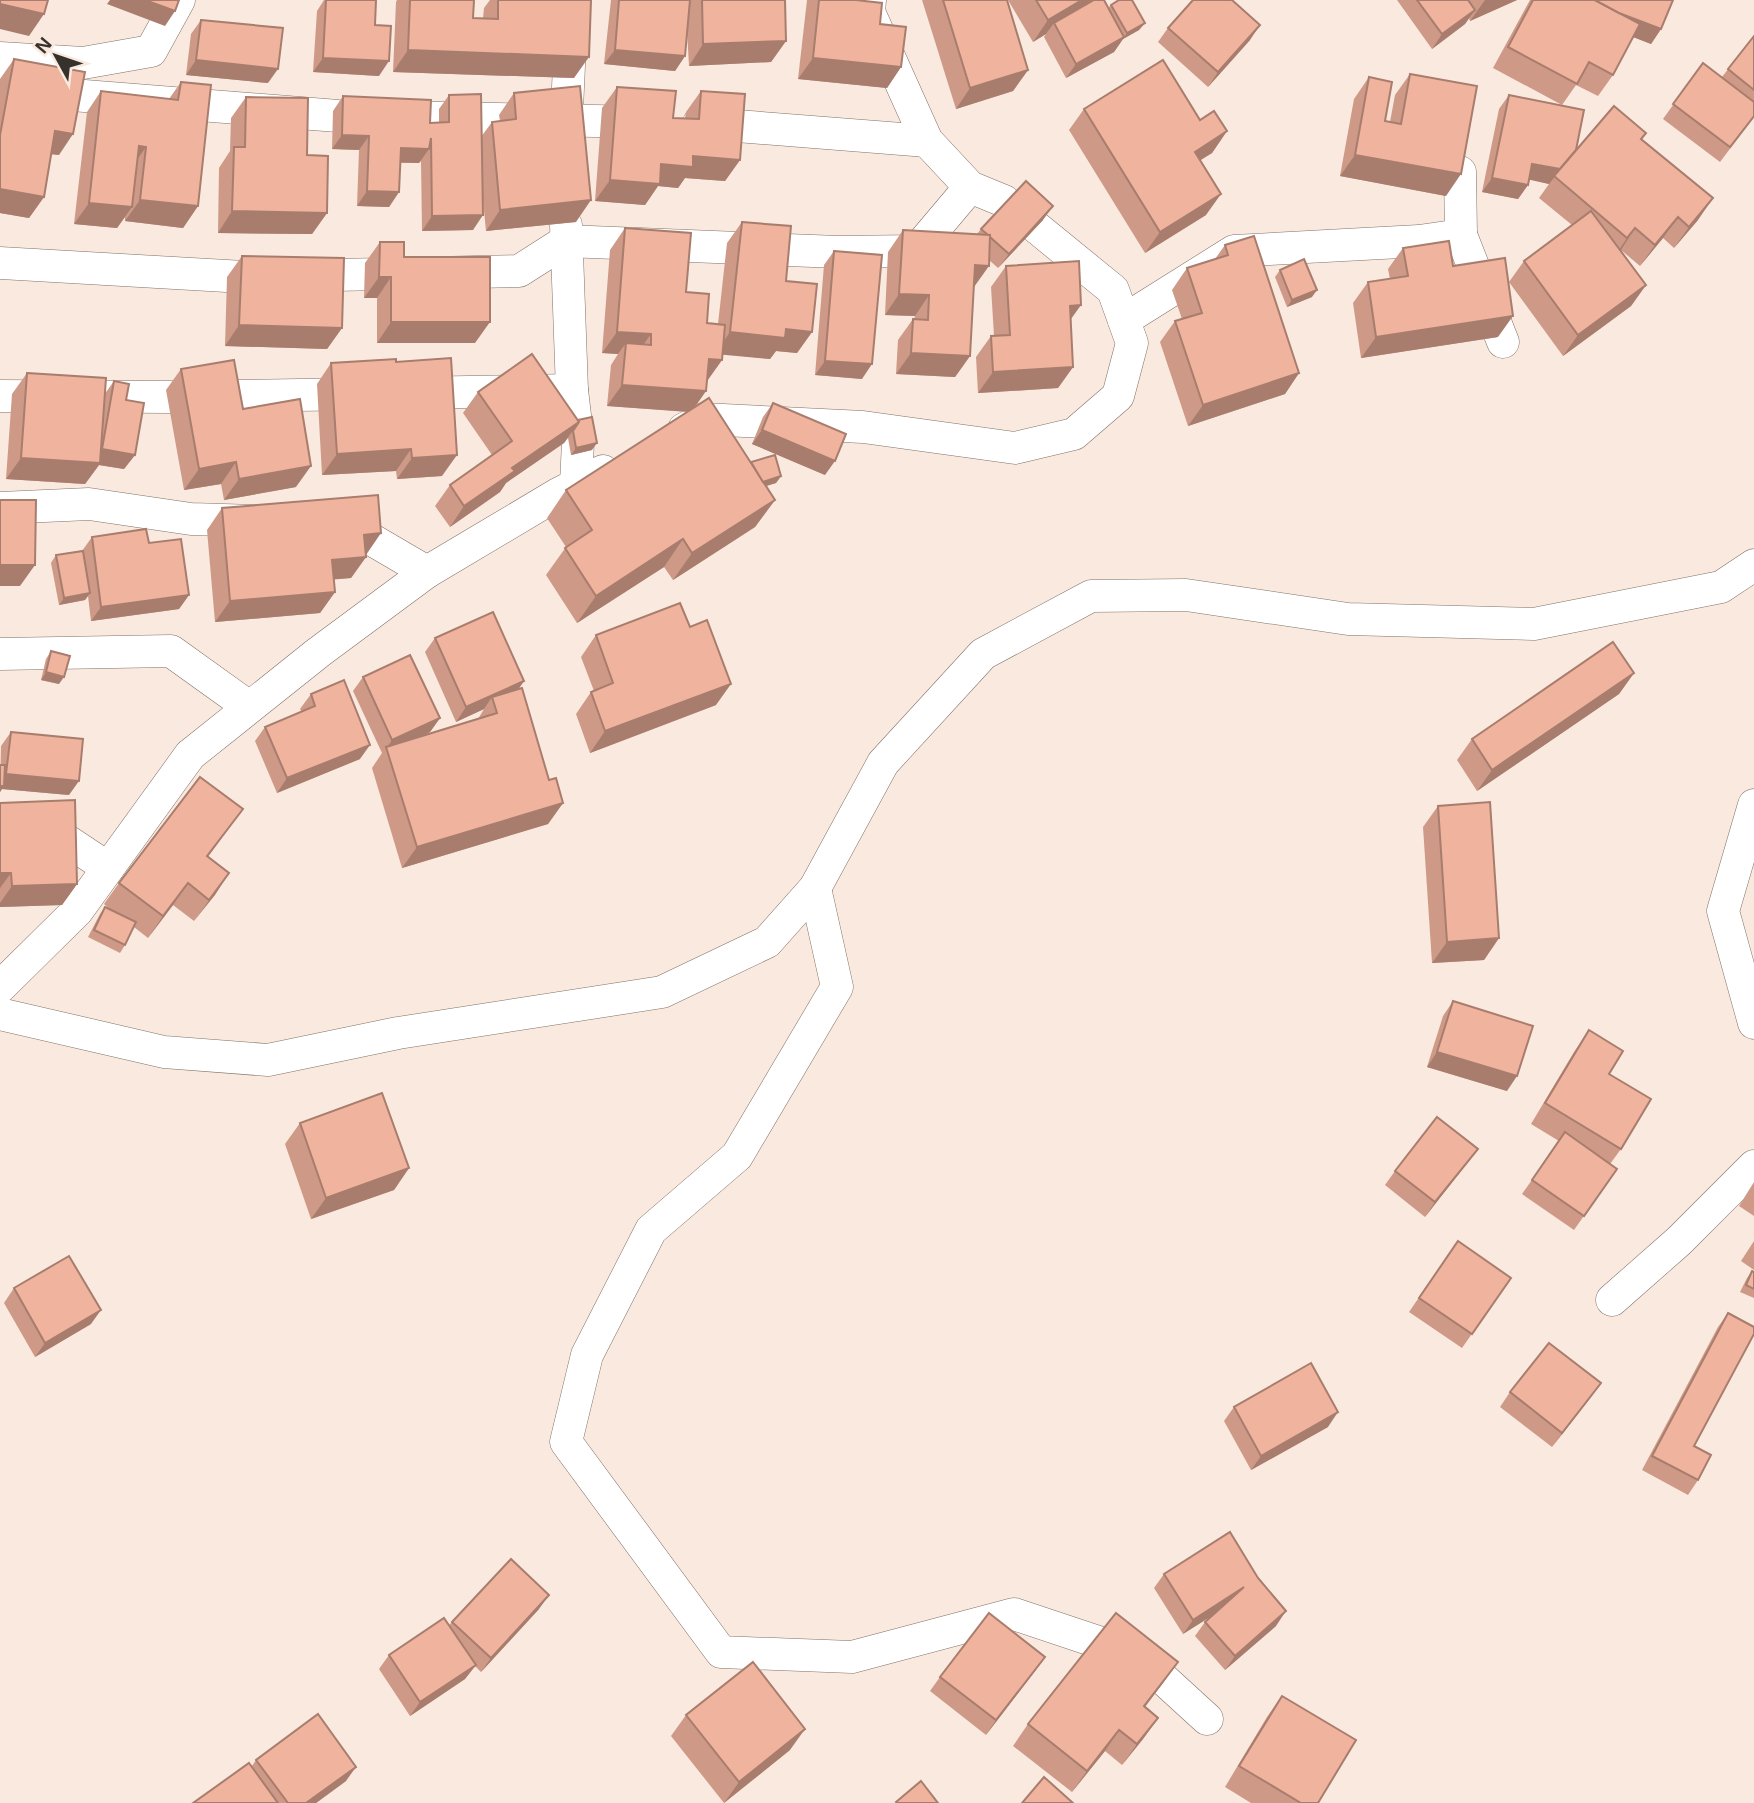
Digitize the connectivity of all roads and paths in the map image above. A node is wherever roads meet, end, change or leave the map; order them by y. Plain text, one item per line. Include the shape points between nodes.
1 (179, 0) edge
2 (572, 0) edge
3 (870, 0) edge
4 (0, 58) edge
5 (0, 82) edge
6 (566, 120) junction
7 (927, 141) junction
8 (566, 160) edge
9 (1460, 172) edge
10 (970, 187) junction
11 (566, 201) edge
12 (1461, 236) junction
13 (566, 241) junction
14 (0, 263) edge
15 (1124, 320) junction
16 (1503, 342) edge
17 (572, 390) junction
18 (0, 396) edge
19 (576, 485) junction
20 (0, 508) edge
21 (1754, 565) edge
22 (427, 572) junction
23 (0, 654) edge
24 (249, 707) junction
25 (1754, 805) edge
26 (0, 829) edge
27 (108, 868) junction
28 (815, 888) junction
29 (0, 987) edge
30 (0, 1014) edge
31 (1754, 1023) edge
32 (1754, 1166) edge
33 (1612, 1300) dead end
34 (1207, 1719) dead end

1 - 4 street via 150,51 83,63
2 - 6 street
3 - 7 street via 869,12
5 - 6 street via 34,92 338,116
6 - 7 street via 727,123
6 - 8 street
7 - 10 street
9 - 12 street
10 - 13 street via 916,251
10 - 15 street via 1003,201 1113,290
11 - 13 street
12 - 15 street via 1234,251
12 - 16 street
13 - 14 street via 520,271 244,277
13 - 17 street
15 - 19 street via 1132,343 1118,396 1074,434 1015,448 863,427 703,419
17 - 18 street
17 - 19 street via 578,441
19 - 22 street
20 - 22 street via 89,504 191,519 345,524
21 - 28 street via 1721,587 1534,624 1348,619 1186,595 1091,596 983,654 883,762
22 - 24 street
23 - 24 street via 172,651
24 - 27 street via 190,755
25 - 31 street via 1723,911
26 - 27 street via 51,830
27 - 29 street via 77,911
28 - 30 street via 767,942 662,992 398,1033 268,1060 164,1052
28 - 34 street via 837,987 737,1156 651,1230 587,1355 566,1442 721,1652 852,1657 1014,1614 1137,1656
32 - 33 street

